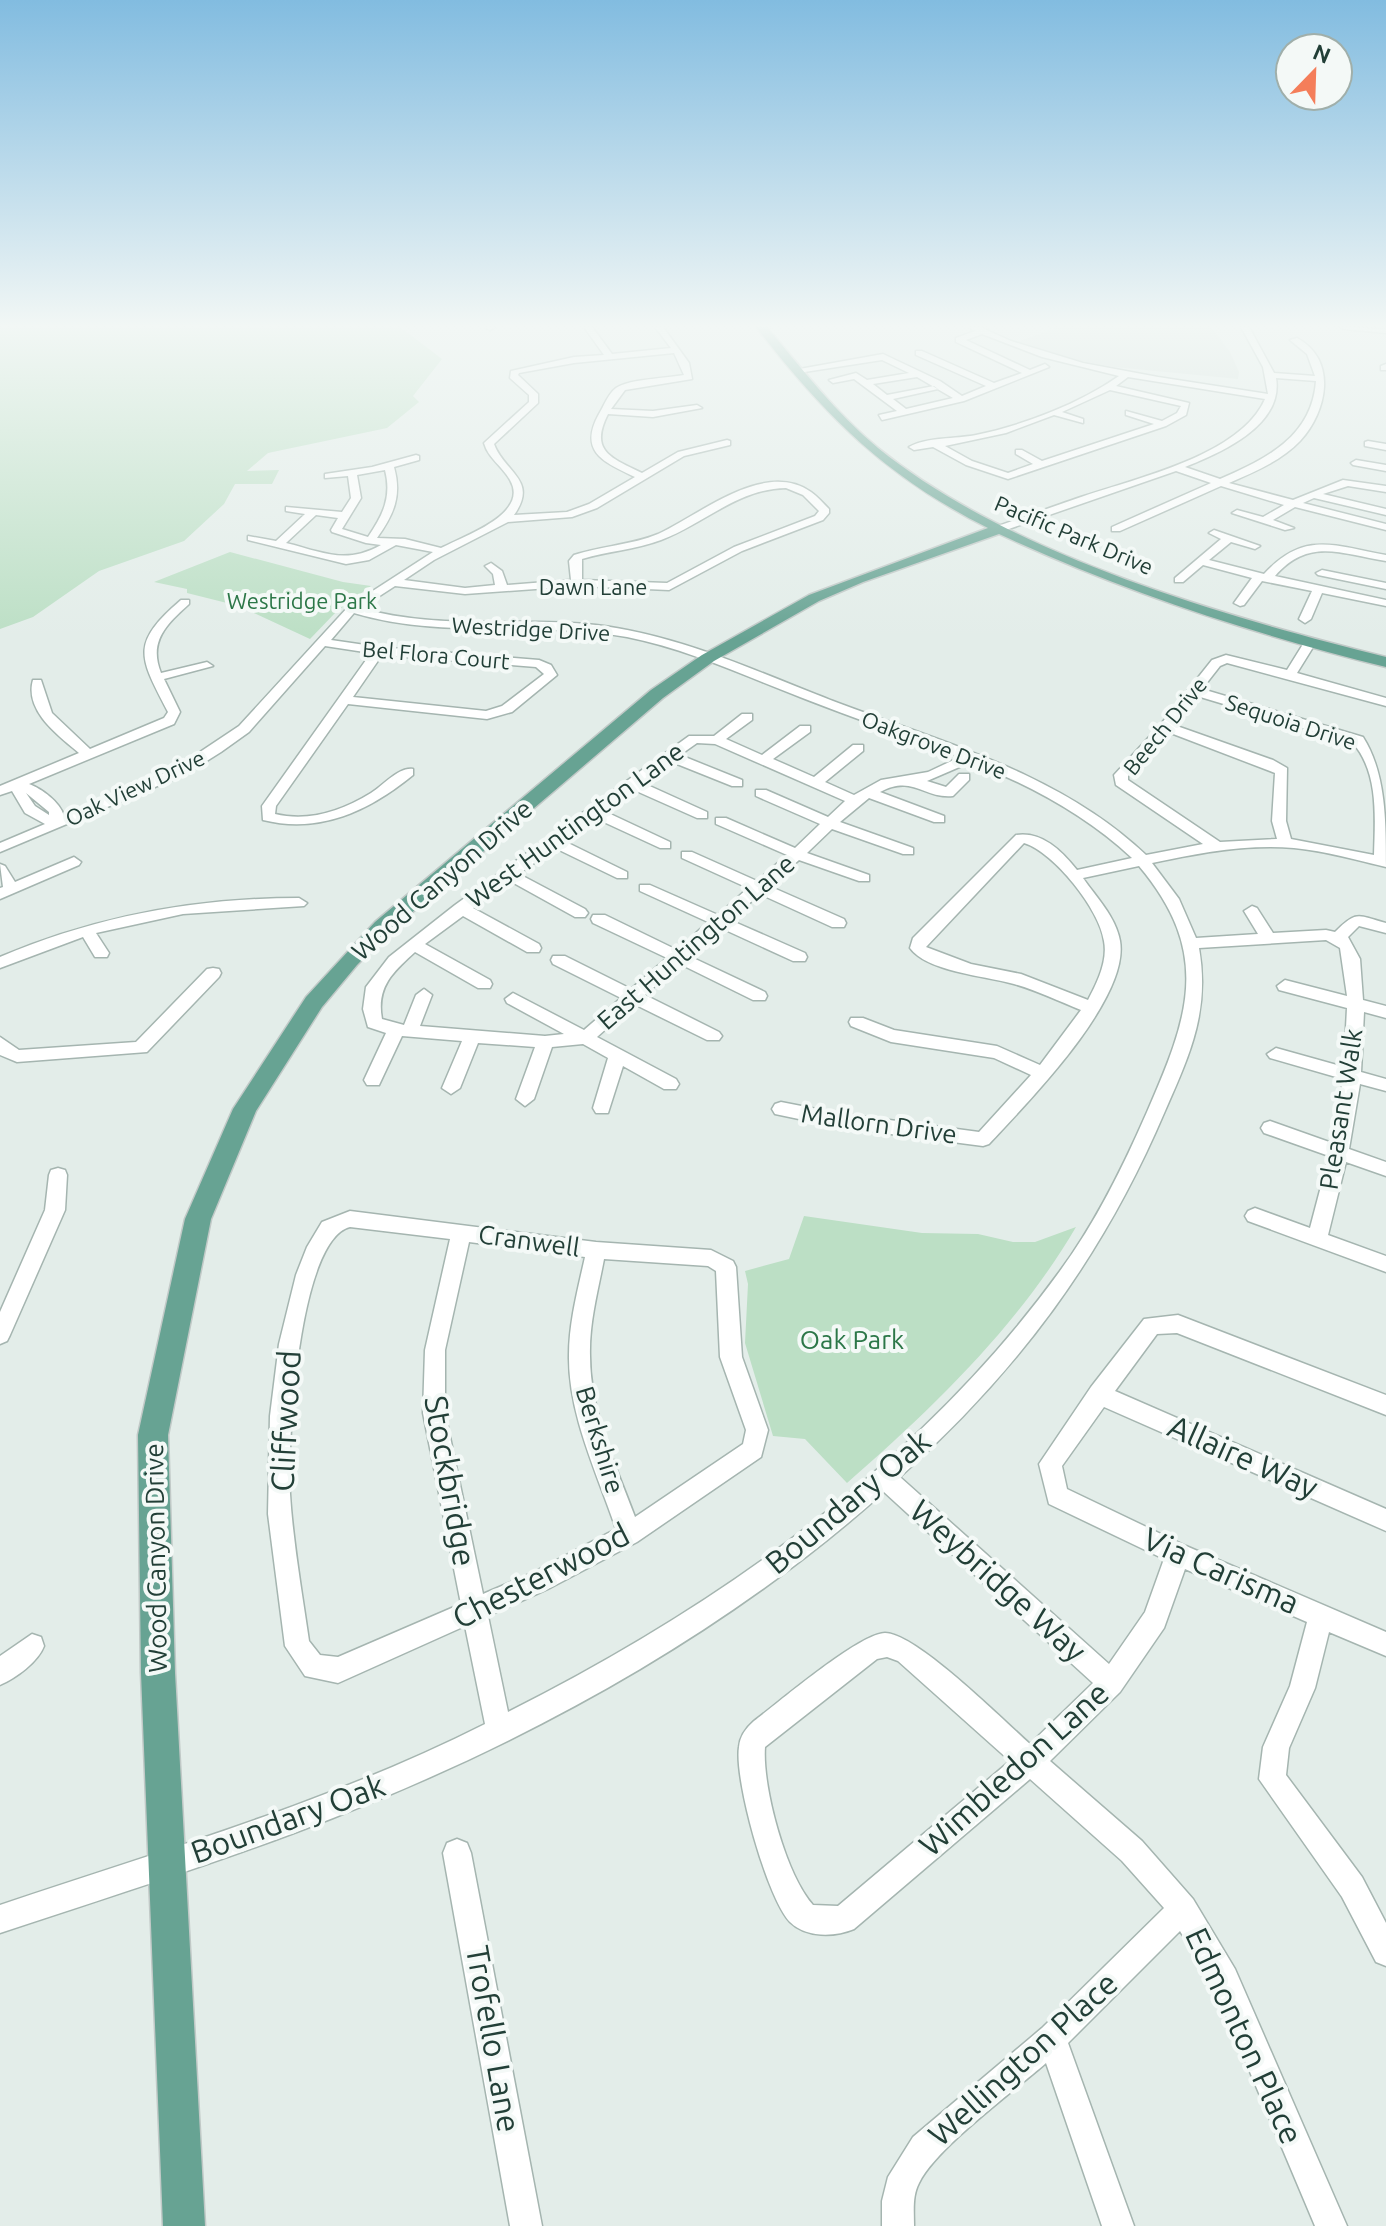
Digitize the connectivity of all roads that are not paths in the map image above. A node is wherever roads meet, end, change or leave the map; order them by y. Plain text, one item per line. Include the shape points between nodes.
1 (503, 431) edge
2 (594, 431) edge
3 (854, 431) edge
4 (1000, 431) edge
5 (1035, 431) edge
6 (1108, 431) edge
7 (1145, 431) edge
8 (1244, 431) edge
9 (1301, 431) edge
10 (1042, 434) dead end
11 (981, 436) junction
12 (1126, 438) junction
13 (1064, 442) dead end
14 (727, 443) dead end
15 (935, 444) junction
16 (1368, 444) dead end
17 (999, 445) dead end
18 (914, 447) dead end
19 (1386, 447) edge
20 (1084, 451) junction
21 (1019, 452) dead end
22 (416, 458) dead end
23 (1356, 463) dead end
24 (1040, 464) junction
25 (389, 466) junction
26 (1177, 468) junction
27 (1386, 468) edge
28 (352, 473) junction
29 (329, 476) dead end
30 (640, 476) junction
31 (1008, 476) junction
32 (1219, 483) junction
33 (988, 485) dead end
34 (1386, 489) edge
35 (1316, 495) junction
36 (1293, 504) junction
37 (290, 509) dead end
38 (313, 512) junction
39 (1386, 512) edge
40 (1237, 513) dead end
41 (347, 516) junction
42 (506, 519) junction
43 (1264, 521) junction
44 (1386, 527) edge
45 (1289, 528) dead end
46 (999, 529) junction
47 (1116, 529) dead end
48 (1214, 533) dead end
49 (252, 538) dead end
50 (1229, 538) junction
51 (370, 541) junction
52 (393, 542) junction
53 (278, 545) junction
54 (1255, 546) dead end
55 (441, 551) junction
56 (1386, 558) edge
57 (1201, 561) junction
58 (491, 566) dead end
59 (1322, 573) dead end
60 (1264, 577) junction
61 (1179, 580) dead end
62 (390, 582) junction
63 (577, 583) junction
64 (1386, 586) edge
65 (502, 589) junction
66 (1318, 590) junction
67 (185, 602) dead end
68 (1240, 603) dead end
69 (1386, 603) edge
70 (352, 609) junction
71 (1305, 619) dead end
72 (320, 642) junction
73 (1309, 644) junction
74 (379, 651) junction
75 (708, 658) junction
76 (1386, 662) edge
77 (207, 666) dead end
78 (1290, 675) junction
79 (158, 677) junction
80 (37, 683) dead end
81 (1195, 691) junction
82 (342, 700) junction
83 (1386, 702) edge
84 (747, 717) dead end
85 (1166, 727) junction
86 (805, 729) dead end
87 (717, 740) junction
88 (858, 748) dead end
89 (88, 754) junction
90 (670, 756) junction
91 (968, 758) junction
92 (763, 760) junction
93 (408, 772) dead end
94 (964, 777) dead end
95 (911, 780) junction
96 (737, 783) dead end
97 (815, 783) junction
98 (17, 784) junction
99 (633, 784) junction
100 (0, 791) edge
101 (761, 793) dead end
102 (860, 796) junction
103 (40, 797) junction
104 (25, 804) junction
105 (594, 812) junction
106 (702, 815) dead end
107 (939, 819) dead end
108 (721, 821) dead end
109 (57, 823) junction
110 (830, 823) junction
111 (552, 841) junction
112 (1285, 843) junction
113 (665, 845) dead end
114 (1217, 847) junction
115 (0, 848) edge
116 (908, 851) dead end
117 (797, 854) junction
118 (687, 855) dead end
119 (1144, 861) junction
120 (74, 862) dead end
121 (1383, 862) edge
122 (0, 869) edge
123 (508, 874) junction
124 (622, 875) dead end
125 (1074, 875) junction
126 (864, 878) dead end
127 (758, 887) junction
128 (645, 888) dead end
129 (6, 891) edge
130 (299, 903) dead end
131 (460, 908) junction
132 (1252, 911) dead end
133 (580, 913) dead end
134 (599, 919) dead end
135 (720, 922) junction
136 (838, 923) dead end
137 (1386, 928) edge
138 (87, 930) junction
139 (1268, 938) junction
140 (1338, 938) junction
141 (1192, 943) junction
142 (414, 944) junction
143 (533, 948) dead end
144 (101, 953) dead end
145 (677, 957) junction
146 (799, 957) dead end
147 (559, 960) dead end
148 (0, 963) edge
149 (213, 973) dead end
150 (484, 984) dead end
151 (1285, 986) dead end
152 (424, 995) dead end
153 (631, 996) junction
154 (759, 996) dead end
155 (513, 999) dead end
156 (1356, 1004) junction
157 (1093, 1008) junction
158 (1386, 1012) edge
159 (857, 1022) dead end
160 (403, 1030) junction
161 (473, 1035) junction
162 (713, 1036) dead end
163 (585, 1038) junction
164 (545, 1042) junction
165 (0, 1043) edge
166 (1276, 1054) dead end
167 (618, 1055) junction
168 (1042, 1073) junction
169 (1352, 1075) junction
170 (373, 1080) dead end
171 (670, 1084) dead end
172 (1386, 1085) edge
173 (451, 1088) dead end
174 (525, 1099) dead end
175 (602, 1108) dead end
176 (781, 1109) dead end
177 (1270, 1128) dead end
178 (1340, 1152) junction
179 (1386, 1169) edge
180 (58, 1175) dead end
181 (1255, 1216) dead end
182 (331, 1225) joint
183 (462, 1232) junction
184 (1317, 1239) junction
185 (596, 1250) junction
186 (1386, 1264) edge
187 (0, 1335) edge
188 (1099, 1394) junction
189 (1386, 1405) edge
190 (753, 1450) joint
191 (885, 1478) junction
192 (1386, 1520) edge
193 (629, 1534) junction
194 (1178, 1554) junction
195 (473, 1612) junction
196 (1321, 1616) junction
197 (1386, 1644) edge
198 (32, 1646) dead end
199 (314, 1667) joint
200 (0, 1672) edge
201 (1111, 1683) junction
202 (499, 1730) junction
203 (1031, 1761) junction
204 (457, 1853) dead end
205 (169, 1862) junction
206 (1183, 1909) junction
207 (0, 1919) edge
208 (844, 1919) joint
209 (1386, 1952) edge
210 (1052, 2038) junction
211 (184, 2226) edge
212 (526, 2226) edge
213 (898, 2226) edge
214 (1118, 2226) edge
215 (1331, 2226) edge

1 - 42 street via 489,443 517,482 517,504
2 - 30 street via 595,446
3 - 46 main road, Pacific Park Drive via 934,493
4 - 11 street
5 - 10 street
6 - 12 street
7 - 12 street
8 - 26 street, Wood Canyon Drive
9 - 32 street via 1266,463
11 - 15 street
11 - 17 street
12 - 20 street
13 - 20 street
14 - 30 street via 681,454
15 - 18 street
15 - 31 street
16 - 19 street
20 - 24 street
21 - 24 street
22 - 25 street
23 - 27 street
24 - 31 street
25 - 28 street
25 - 51 street via 396,488 391,510
26 - 32 street
26 - 46 street, Wood Canyon Drive
28 - 29 street
28 - 41 street via 356,498
30 - 42 street via 568,515
31 - 33 street
32 - 36 street
32 - 47 street
34 - 35 street via 1349,482
35 - 36 street
35 - 39 street
36 - 43 street
36 - 44 street
37 - 38 street
38 - 41 street
38 - 53 street
40 - 43 street
41 - 51 street via 336,530
42 - 55 street, Oak View Drive
43 - 45 street
46 - 73 main road, Pacific Park Drive via 1141,589
46 - 75 main road, Wood Canyon Drive via 829,592
48 - 50 street
49 - 53 street
50 - 54 street
50 - 57 street
51 - 52 street
52 - 53 street via 365,558 346,561
52 - 55 street
55 - 62 street, Oak View Drive
56 - 60 street via 1361,548 1294,553
57 - 60 street
57 - 61 street
58 - 65 street
59 - 64 street
60 - 66 street
60 - 68 street
62 - 65 street, Dawn Lane via 448,591
62 - 70 street, Oak View Drive
63 - 63 street, Dawn Lane via 674,586 717,559 825,511 794,485 731,497 660,537 578,557
63 - 65 street, Dawn Lane
66 - 69 street
66 - 71 street
67 - 79 street via 155,630 147,646
70 - 72 street, Oak View Drive
70 - 75 street, Westridge Drive via 430,624 593,629 653,639
72 - 74 street, Bel Flora Court
72 - 109 street, Oak View Drive via 244,729 216,749 181,771
73 - 76 main road, Pacific Park Drive
73 - 78 street
74 - 82 street
74 - 82 street, Bel Flora Court via 539,664 550,671 548,680 501,713 487,715
75 - 91 street, Oakgrove Drive
75 - 205 main road, Wood Canyon Drive via 657,694 349,960 314,1002 245,1109 219,1167 198,1219 153,1435
77 - 79 street
78 - 81 street, Beech Drive via 1226,659 1216,663
78 - 83 street
79 - 89 street via 174,712 169,721
80 - 89 street via 36,699 47,716
81 - 85 street, Beech Drive
81 - 121 street, Sequoia Drive via 1358,740 1369,748 1383,804
82 - 93 street via 269,806 268,817 307,821 360,807
84 - 87 street
85 - 112 street via 1282,771 1279,821
85 - 114 street, Beech Drive via 1121,775 1121,782
86 - 92 street
87 - 90 street, West Huntington Lane via 694,739
87 - 92 street, West Huntington Lane
88 - 97 street
89 - 98 street
90 - 96 street
90 - 99 street, West Huntington Lane
91 - 95 street, East Huntington Lane
91 - 119 street, Oakgrove Drive via 1074,805
92 - 97 street, West Huntington Lane
94 - 95 street via 948,793
95 - 102 street, East Huntington Lane via 886,783
97 - 102 street, West Huntington Lane
98 - 100 street
98 - 103 street
98 - 104 street
99 - 105 street, West Huntington Lane
99 - 106 street
101 - 110 street
102 - 107 street, West Huntington Lane
102 - 110 street, East Huntington Lane
103 - 104 street
103 - 109 street via 56,811
104 - 109 street via 39,818
105 - 111 street, West Huntington Lane
105 - 113 street
108 - 117 street
109 - 115 street, Oak View Drive
110 - 116 street
110 - 117 street, East Huntington Lane
111 - 123 street, West Huntington Lane
111 - 124 street
112 - 114 street
112 - 121 street
114 - 119 street
117 - 126 street
117 - 127 street, East Huntington Lane
118 - 127 street
119 - 125 street
119 - 141 street, Boundary Oak via 1171,898
120 - 129 street
122 - 129 street
123 - 131 street, West Huntington Lane
123 - 133 street
125 - 157 street, Mallorn Drive via 1109,927 1113,949
125 - 157 street, Mallorn Drive via 1045,844 1028,838 1016,841 919,942 922,953 1015,978
127 - 135 street, East Huntington Lane
127 - 136 street
128 - 135 street
130 - 138 street via 215,903
131 - 142 street, West Huntington Lane
131 - 143 street
132 - 139 street
134 - 145 street
135 - 145 street, East Huntington Lane
135 - 146 street
137 - 140 street via 1356,920
138 - 144 street
138 - 148 street
139 - 140 street
139 - 141 street
140 - 156 street, Pleasant Walk via 1347,944 1351,958
141 - 191 street, Boundary Oak via 1196,992 1190,1026 1117,1196 1069,1275 1001,1363
142 - 150 street
142 - 160 street, West Huntington Lane via 380,975 369,1004 374,1023
145 - 153 street, East Huntington Lane
145 - 154 street
147 - 153 street
149 - 165 street via 141,1048 17,1056
151 - 156 street
152 - 160 street
153 - 162 street
153 - 163 street, East Huntington Lane
155 - 163 street
156 - 158 street
156 - 169 street, Pleasant Walk
157 - 168 street, Mallorn Drive
159 - 168 street via 891,1036 997,1052
160 - 161 street, East Huntington Lane
160 - 170 street
161 - 164 street, East Huntington Lane
161 - 173 street
163 - 164 street, East Huntington Lane
163 - 167 street
164 - 174 street
166 - 169 street
167 - 171 street
167 - 175 street
168 - 176 street, Mallorn Drive via 983,1139
169 - 172 street
169 - 178 street, Pleasant Walk
177 - 178 street
178 - 179 street
178 - 184 street, Pleasant Walk
180 - 187 street via 55,1210
181 - 184 street
182 - 183 street, Cranwell via 350,1219
182 - 199 street, Cliffwood via 322,1236 296,1312 281,1393 278,1456 297,1646
183 - 185 street, Cranwell
183 - 195 street, Stockbridge via 442,1309 432,1382 439,1448
184 - 186 street
185 - 190 street, Cranwell via 711,1258 726,1267 731,1357 757,1430
185 - 193 street, Berkshire via 580,1372
188 - 189 street via 1151,1325 1178,1324
188 - 192 street, Allaire Way
188 - 194 street, Via Carisma via 1050,1464 1057,1496
190 - 193 street, Chesterwood
191 - 201 street, Weybridge Way
191 - 202 street, Boundary Oak via 773,1568 663,1642
193 - 195 street, Chesterwood
194 - 196 street, Via Carisma
194 - 201 street, Wimbledon Lane via 1155,1619
195 - 199 street, Chesterwood via 338,1670
195 - 202 street, Stockbridge
196 - 197 street, Via Carisma
196 - 209 street via 1302,1688 1276,1747 1272,1779 1352,1887
198 - 200 street
201 - 203 street, Wimbledon Lane
202 - 205 street, Boundary Oak via 372,1789
203 - 206 street, Edmonton Place via 1132,1851
203 - 208 street, Wimbledon Lane
203 - 208 street, Edmonton Place via 906,1652 887,1645 872,1648 763,1730 752,1743 750,1766 782,1884 800,1913 824,1922
204 - 212 street, Trofello Lane
205 - 207 street
205 - 211 main road, Wood Canyon Drive
206 - 210 street, Wellington Place
206 - 215 street, Edmonton Place via 1225,1979
210 - 213 street, Wellington Place via 924,2148 904,2177
210 - 214 street

